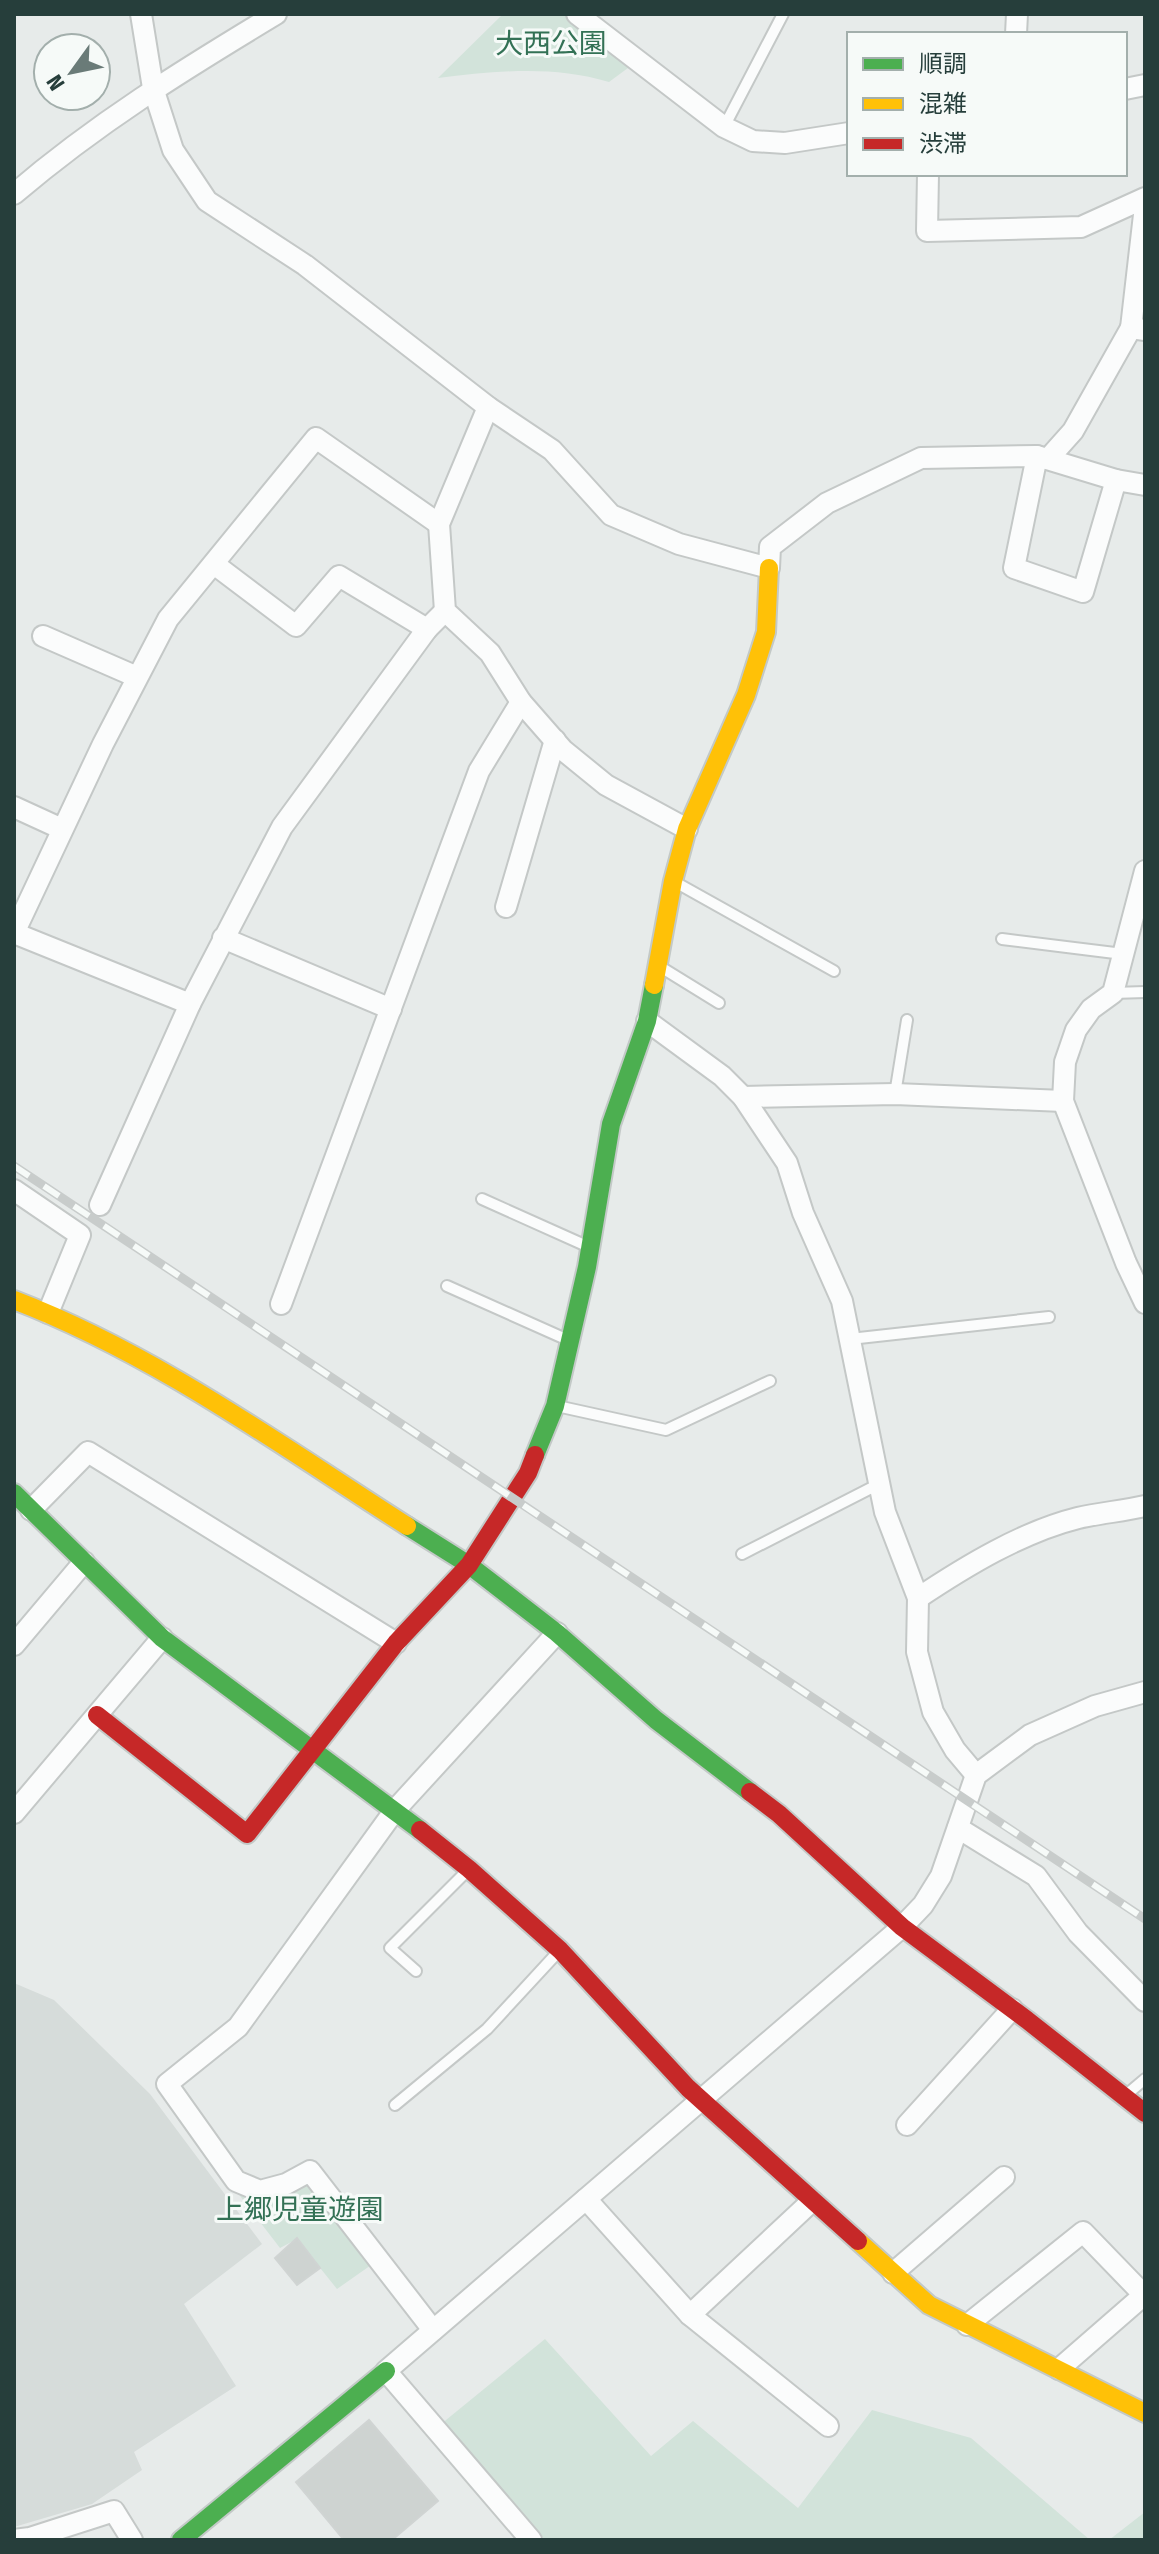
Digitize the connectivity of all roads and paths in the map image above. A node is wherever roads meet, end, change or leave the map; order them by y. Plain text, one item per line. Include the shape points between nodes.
1 (141, 14) edge
2 (276, 14) edge
3 (783, 14) edge
4 (586, 16) edge
5 (153, 88) junction
6 (724, 127) junction
7 (847, 133) edge
8 (928, 176) edge
9 (14, 194) edge
10 (1145, 198) edge
11 (1145, 206) edge
12 (1138, 329) edge
13 (488, 407) junction
14 (1043, 458) junction
15 (1116, 480) junction
16 (1145, 485) edge
17 (439, 524) junction
18 (214, 564) junction
19 (769, 568) junction
20 (445, 611) junction
21 (427, 629) junction
22 (43, 636) dead end
23 (137, 677) junction
24 (521, 702) junction
25 (555, 740) junction
26 (14, 807) edge
27 (62, 829) junction
28 (687, 829) junction
29 (1145, 871) edge
30 (673, 881) junction
31 (506, 907) dead end
32 (14, 933) edge
33 (223, 938) junction
34 (1002, 939) dead end
35 (1123, 954) junction
36 (657, 965) junction
37 (834, 971) dead end
38 (1145, 992) edge
39 (1113, 993) junction
40 (719, 1003) dead end
41 (190, 1004) junction
42 (391, 1009) junction
43 (907, 1020) dead end
44 (647, 1021) junction
45 (895, 1094) junction
46 (743, 1097) junction
47 (1063, 1101) junction
48 (14, 1190) edge
49 (482, 1199) dead end
50 (100, 1205) dead end
51 (589, 1247) junction
52 (447, 1286) dead end
53 (14, 1300) edge
54 (1145, 1303) edge
55 (281, 1304) dead end
56 (48, 1313) junction
57 (1049, 1317) dead end
58 (850, 1339) junction
59 (569, 1341) junction
60 (770, 1381) dead end
61 (555, 1406) junction
62 (879, 1484) junction
63 (14, 1493) edge
64 (1145, 1506) edge
65 (31, 1510) junction
66 (742, 1554) dead end
67 (84, 1562) junction
68 (469, 1565) junction
69 (918, 1598) junction
70 (557, 1633) junction
71 (162, 1638) junction
72 (396, 1643) junction
73 (14, 1645) edge
74 (1145, 1692) edge
75 (97, 1715) junction
76 (313, 1750) junction
77 (976, 1775) junction
78 (395, 1810) junction
79 (14, 1813) edge
80 (958, 1828) junction
81 (469, 1869) junction
82 (902, 1927) junction
83 (560, 1950) junction
84 (416, 1971) dead end
85 (1145, 2001) edge
86 (1012, 2009) junction
87 (1145, 2079) edge
88 (1124, 2096) junction
89 (700, 2098) junction
90 (395, 2105) dead end
91 (1145, 2113) edge
92 (907, 2125) dead end
93 (1004, 2177) dead end
94 (586, 2199) junction
95 (812, 2201) junction
96 (893, 2273) junction
97 (690, 2315) junction
98 (967, 2325) junction
99 (433, 2330) junction
100 (1059, 2369) junction
101 (386, 2371) junction
102 (1145, 2413) edge
103 (828, 2426) dead end
104 (14, 2540) edge
105 (132, 2540) edge
106 (181, 2540) edge
107 (531, 2540) edge

1 - 5 street
2 - 5 street
3 - 6 lane
4 - 6 street
5 - 9 street
5 - 13 street via 173,150 207,201 305,265
6 - 7 street via 753,141 785,143
8 - 10 street via 927,231 1081,227
11 - 12 street
12 - 14 street via 1073,431
13 - 17 street
13 - 19 street via 552,450 611,515 679,544
14 - 15 street
14 - 15 street via 1014,568 1083,592
14 - 19 street via 921,458 827,503 770,547
15 - 16 street
17 - 18 street via 316,438
17 - 20 street
18 - 21 street via 296,626 339,576
18 - 23 street via 168,619
19 - 28 street via 766,632 750,683
20 - 21 street
20 - 24 street via 490,653
21 - 33 street via 282,827
22 - 23 street
23 - 27 street
24 - 25 street
24 - 42 street via 479,771
25 - 28 street via 606,785
25 - 31 street
26 - 27 street
27 - 32 street
28 - 30 street
29 - 35 street
30 - 36 street
30 - 37 lane
32 - 41 street
33 - 41 street
33 - 42 street
34 - 35 lane
35 - 39 street
36 - 40 lane
36 - 44 street
38 - 39 lane
39 - 47 street via 1091,1009 1076,1030 1065,1062
41 - 50 street
42 - 55 street
43 - 45 lane
44 - 46 street
44 - 51 street via 611,1124
45 - 46 street
45 - 47 street
46 - 58 street via 787,1163 842,1301
47 - 54 street
48 - 56 street via 80,1235
49 - 51 lane
51 - 59 street
52 - 59 lane
53 - 56 street
56 - 68 street via 166,1373
57 - 58 lane
58 - 62 street
59 - 61 street
60 - 61 lane via 666,1430
61 - 68 street via 528,1473
62 - 66 lane
62 - 69 street
63 - 65 street
64 - 69 street via 1077,1518 1033,1534
65 - 67 street
65 - 72 street via 88,1452
67 - 71 street
67 - 73 street
68 - 70 street
68 - 72 street
69 - 77 street via 917,1652 933,1712
70 - 78 street
70 - 82 street via 656,1720 779,1814
71 - 75 street
71 - 76 street
72 - 76 street
74 - 77 street via 1095,1706 1030,1735
75 - 76 street via 247,1834
75 - 79 street
76 - 78 street
77 - 80 street
78 - 81 street
78 - 99 street via 238,2027 167,2084 236,2181 260,2191 310,2171
80 - 82 street via 941,1876
80 - 85 street via 1036,1876 1078,1933
81 - 83 street
81 - 84 lane via 390,1948
82 - 86 street
82 - 89 street
83 - 89 street
83 - 90 lane via 487,2029
86 - 88 street
86 - 92 street
87 - 88 lane
88 - 91 street
89 - 94 street
89 - 95 street
93 - 96 street
94 - 97 street
94 - 99 street
95 - 96 street
95 - 97 street
96 - 98 street via 929,2305
97 - 103 street
98 - 100 street
98 - 100 street via 1083,2232 1144,2295
99 - 101 street
100 - 102 street
101 - 106 street
101 - 107 street
104 - 105 street via 114,2511

